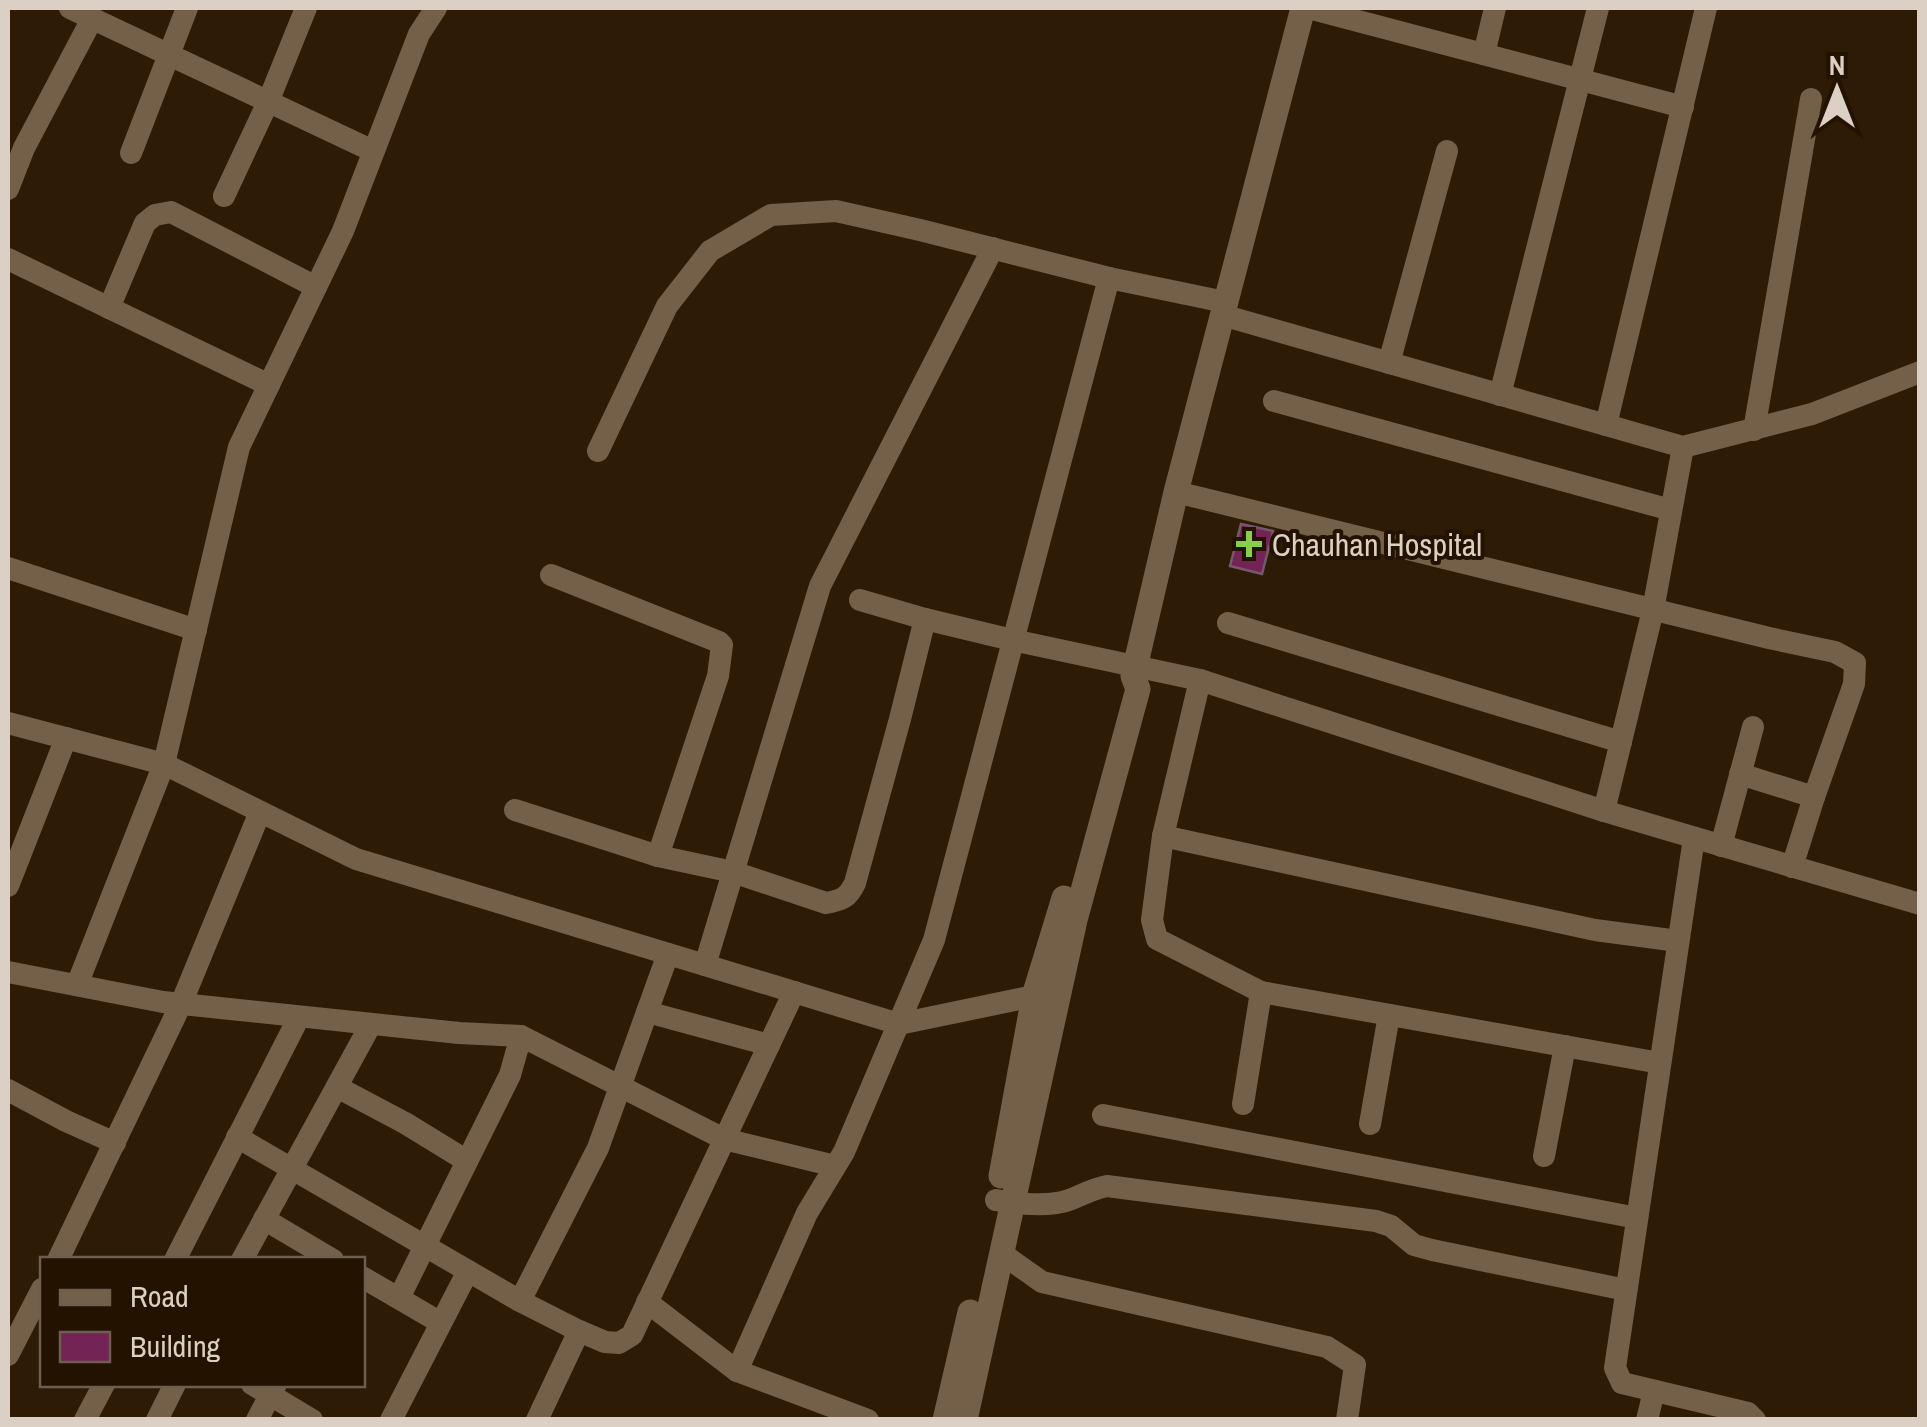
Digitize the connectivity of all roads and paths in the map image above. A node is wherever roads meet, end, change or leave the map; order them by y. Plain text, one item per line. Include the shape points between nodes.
1 (70, 8) edge
2 (188, 8) edge
3 (306, 8) edge
4 (436, 8) edge
5 (1306, 8) edge
6 (1495, 8) edge
7 (1598, 8) edge
8 (1706, 8) edge
9 (104, 18) edge
10 (1484, 54) junction
11 (169, 55) junction
12 (1581, 80) junction
13 (1811, 99) dead end
14 (268, 102) junction
15 (1683, 107) junction
16 (374, 151) junction
17 (1447, 151) dead end
18 (131, 153) dead end
19 (8, 189) edge
20 (224, 196) dead end
21 (993, 248) junction
22 (8, 259) edge
23 (1108, 278) junction
24 (316, 287) junction
25 (109, 308) junction
26 (1224, 308) junction
27 (1389, 363) junction
28 (1920, 372) edge
29 (269, 385) junction
30 (1500, 395) junction
31 (1274, 401) dead end
32 (1606, 425) junction
33 (1754, 430) junction
34 (1683, 447) junction
35 (598, 450) dead end
36 (1176, 492) junction
37 (1671, 510) junction
38 (8, 568) edge
39 (551, 575) dead end
40 (860, 600) dead end
41 (1654, 610) junction
42 (924, 619) junction
43 (1228, 624) dead end
44 (196, 630) junction
45 (1012, 640) junction
46 (1134, 671) junction
47 (1200, 680) junction
48 (8, 723) edge
49 (1752, 727) dead end
50 (66, 738) junction
51 (1622, 742) junction
52 (164, 764) junction
53 (1740, 774) junction
54 (1814, 797) junction
55 (516, 810) dead end
56 (260, 812) junction
57 (1604, 812) junction
58 (1163, 836) junction
59 (1694, 838) junction
60 (1722, 846) junction
61 (658, 856) junction
62 (1792, 867) junction
63 (733, 872) junction
64 (8, 886) edge
65 (1920, 904) edge
66 (1678, 942) junction
67 (668, 954) junction
68 (705, 966) junction
69 (8, 972) edge
70 (76, 985) junction
71 (794, 992) junction
72 (1261, 992) junction
73 (1034, 996) junction
74 (181, 1004) junction
75 (647, 1012) junction
76 (1389, 1015) junction
77 (299, 1016) junction
78 (371, 1024) junction
79 (899, 1024) junction
80 (521, 1036) junction
81 (768, 1045) junction
82 (1564, 1046) junction
83 (1660, 1063) junction
84 (337, 1086) junction
85 (620, 1086) junction
86 (8, 1090) edge
87 (1244, 1104) dead end
88 (1104, 1114) dead end
89 (1370, 1124) dead end
90 (238, 1138) junction
91 (724, 1139) junction
92 (115, 1143) junction
93 (1544, 1156) dead end
94 (467, 1160) junction
95 (836, 1166) junction
96 (292, 1168) junction
97 (1004, 1202) junction
98 (1637, 1218) junction
99 (264, 1219) junction
100 (424, 1246) junction
101 (1001, 1253) junction
102 (59, 1257) edge
103 (177, 1257) edge
104 (244, 1257) edge
105 (328, 1257) edge
106 (468, 1271) junction
107 (365, 1279) edge
108 (1626, 1290) junction
109 (40, 1293) edge
110 (399, 1298) junction
111 (520, 1301) junction
112 (647, 1302) junction
113 (441, 1322) junction
114 (579, 1331) junction
115 (8, 1355) edge
116 (736, 1371) junction
117 (102, 1387) edge
118 (174, 1387) edge
119 (266, 1388) edge
120 (1654, 1391) junction
121 (84, 1420) edge
122 (158, 1420) edge
123 (257, 1420) edge
124 (312, 1420) edge
125 (391, 1420) edge
126 (536, 1420) edge
127 (868, 1420) edge
128 (945, 1420) edge
129 (964, 1420) edge
130 (1347, 1420) edge
131 (1648, 1420) edge
132 (1755, 1420) edge

1 - 9 street
2 - 11 street
3 - 14 street
4 - 16 street via 419,34
5 - 10 street
5 - 26 street
6 - 10 street
7 - 12 street
8 - 15 street
9 - 11 street
9 - 19 street via 24,148
10 - 12 street
11 - 14 street
11 - 18 street
12 - 15 street
12 - 30 street
13 - 33 street
14 - 16 street
14 - 20 street
15 - 32 street
16 - 24 street
17 - 27 street
21 - 23 street
21 - 35 street via 836,212 771,215 710,251 667,306
21 - 63 street via 820,586
22 - 25 street
23 - 26 street
23 - 45 street
24 - 25 street via 170,212 144,223
24 - 29 street
25 - 29 street
26 - 27 street
26 - 36 street
27 - 30 street
28 - 33 street
29 - 44 street via 239,447
30 - 32 street
31 - 37 street
32 - 34 street
33 - 34 street
34 - 37 street
36 - 41 street
36 - 46 street
37 - 41 street
38 - 44 street
39 - 61 street via 722,645 718,676
40 - 42 street
41 - 51 street
41 - 54 street via 1836,652 1855,664
42 - 45 street
42 - 63 street via 849,896 826,903
43 - 51 street
44 - 52 street
45 - 46 street
45 - 79 street via 934,940
46 - 47 street
46 - 73 street via 1123,684
46 - 97 street via 1138,689
47 - 57 street
47 - 58 street
48 - 50 street
49 - 53 street
50 - 52 street
50 - 64 street
51 - 57 street
52 - 56 street
52 - 70 street
53 - 54 street
53 - 60 street
54 - 62 street
55 - 61 street
56 - 67 street via 356,859
56 - 74 street
57 - 59 street
58 - 66 street
58 - 72 street via 1152,920 1157,939
59 - 60 street
59 - 66 street
60 - 62 street
61 - 63 street
62 - 65 street
63 - 68 street
66 - 83 street
67 - 68 street
67 - 75 street
68 - 71 street
69 - 70 street
70 - 74 street
71 - 79 street
71 - 81 street
72 - 76 street
72 - 87 street
73 - 79 street
73 - 97 street
74 - 77 street
74 - 92 street
75 - 81 street
75 - 85 street
76 - 82 street
76 - 89 street
77 - 78 street
77 - 90 street
78 - 80 street
78 - 84 street
79 - 95 street
80 - 85 street
80 - 94 street via 510,1076
81 - 91 street
82 - 83 street
82 - 93 street
83 - 98 street
84 - 94 street
84 - 96 street
85 - 91 street
85 - 111 street via 598,1148
86 - 92 street
88 - 98 street
90 - 96 street
90 - 103 street
91 - 95 street
91 - 112 street
92 - 102 street
94 - 100 street
95 - 116 street via 807,1213
96 - 99 street
96 - 100 street
97 - 101 street
97 - 108 street via 1066,1202 1107,1186 1376,1221 1432,1250
97 - 128 street
98 - 108 street
99 - 104 street
99 - 105 street
100 - 106 street
100 - 110 street
101 - 129 street
101 - 130 street via 1042,1282 1327,1347 1355,1365
106 - 111 street
106 - 113 street
107 - 110 street
108 - 120 street via 1616,1368 1622,1383
109 - 115 street
110 - 113 street
111 - 114 street
112 - 114 street via 632,1334 619,1343
112 - 116 street
113 - 125 street
114 - 126 street
116 - 127 street
117 - 121 street
118 - 122 street
119 - 123 street
119 - 124 street
120 - 131 street
120 - 132 street

